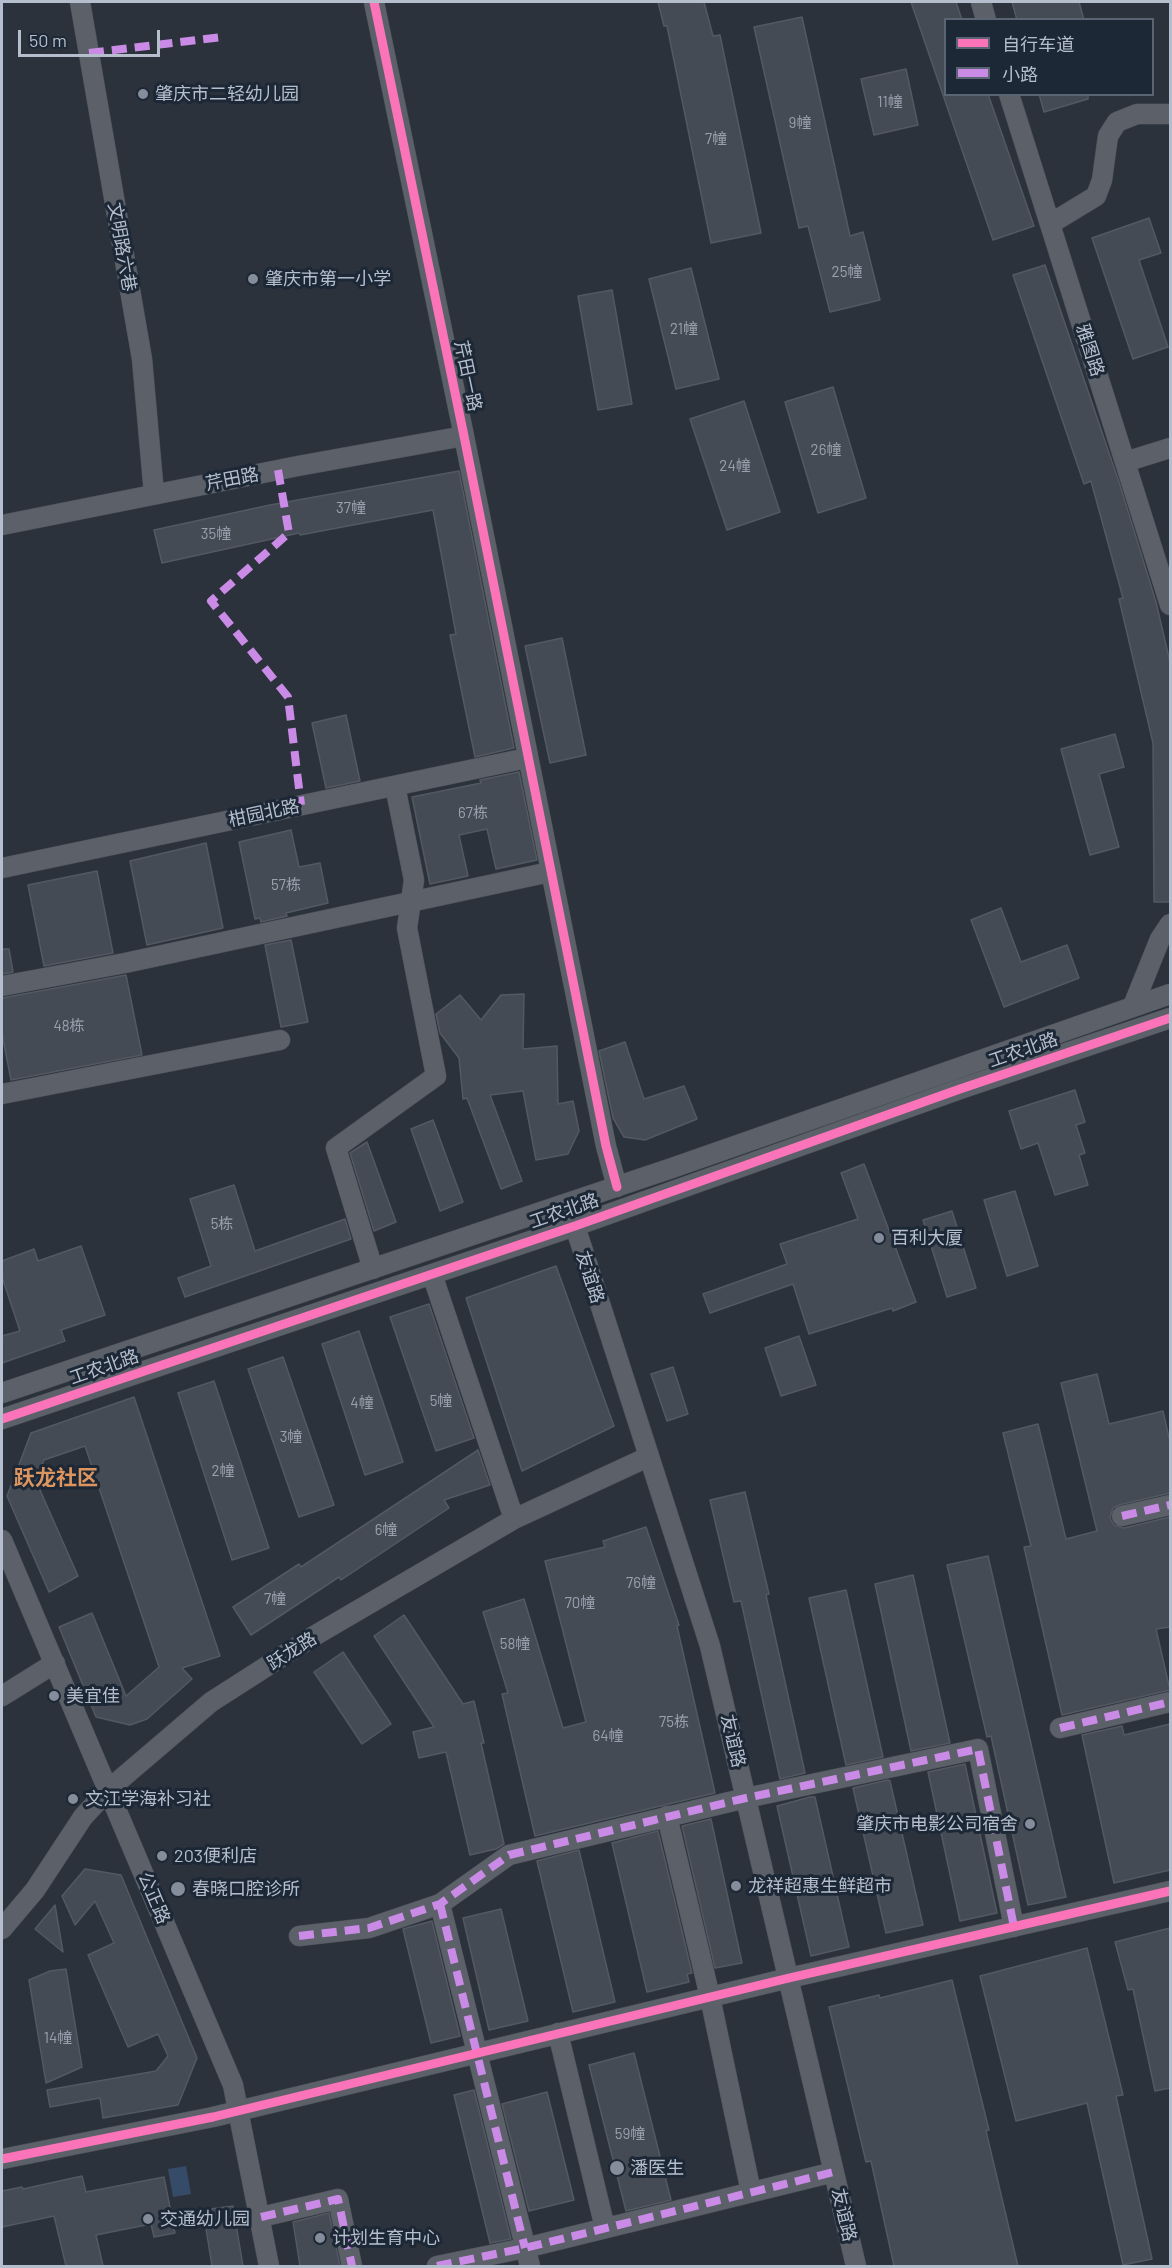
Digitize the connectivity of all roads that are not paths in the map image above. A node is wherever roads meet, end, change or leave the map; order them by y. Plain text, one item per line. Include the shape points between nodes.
1 (80, 2) edge
2 (374, 2) edge
3 (981, 2) edge
4 (985, 18) edge
5 (1010, 96) edge
6 (1170, 114) edge
7 (1050, 224) junction
8 (464, 436) junction
9 (1170, 448) edge
10 (1125, 462) junction
11 (154, 494) junction
12 (2, 525) edge
13 (1170, 605) edge
14 (527, 758) junction
15 (395, 786) junction
16 (2, 868) edge
17 (550, 872) junction
18 (410, 903) junction
19 (1170, 924) edge
20 (2, 986) edge
21 (1170, 994) edge
22 (1133, 1006) junction
23 (1170, 1018) edge
24 (280, 1040) dead end
25 (2, 1094) edge
26 (617, 1187) junction
27 (575, 1226) junction
28 (373, 1269) junction
29 (432, 1274) junction
30 (2, 1393) edge
31 (2, 1419) edge
32 (648, 1457) junction
33 (1170, 1505) edge
34 (1122, 1516) dead end
35 (514, 1519) junction
36 (2, 1540) edge
37 (55, 1663) junction
38 (2, 1696) edge
39 (1170, 1702) edge
40 (1060, 1728) dead end
41 (108, 1790) junction
42 (746, 1798) junction
43 (668, 1816) junction
44 (1170, 1891) edge
45 (440, 1904) junction
46 (1014, 1927) junction
47 (2, 1929) edge
48 (299, 1936) dead end
49 (789, 1978) junction
50 (710, 1997) junction
51 (558, 2034) junction
52 (477, 2053) junction
53 (239, 2110) junction
54 (2, 2159) edge
55 (834, 2172) junction
56 (751, 2192) junction
57 (261, 2217) junction
58 (605, 2228) junction
59 (528, 2257) edge
60 (472, 2263) edge
61 (269, 2266) edge
62 (352, 2266) edge
63 (437, 2266) edge
64 (856, 2266) edge

1 - 11 street, 文明路六巷 via 142,358
2 - 8 street, 芹田一路
3 - 4 street
5 - 7 street, 雅图路
6 - 7 street via 1137,114 1117,122 1107,136 1102,180 1096,196
7 - 10 street, 雅图路
8 - 11 street, 芹田路
8 - 14 street, 芹田一路
9 - 10 street
10 - 13 street, 雅图路
11 - 12 street, 芹田路
14 - 15 street, 柑园北路
14 - 17 street, 芹田一路
15 - 16 street, 柑园北路
15 - 18 street via 414,880
17 - 18 street
17 - 26 street, 芹田一路
18 - 20 street
18 - 28 street via 407,928 436,1076 336,1148
19 - 22 street
21 - 22 street, 工农北路
22 - 26 street, 工农北路
23 - 27 street, 工农北路
24 - 25 street
26 - 28 street, 工农北路
27 - 29 street, 工农北路
27 - 32 street, 友谊路
28 - 30 street, 工农北路
29 - 31 street, 工农北路
29 - 35 street
32 - 35 street, 跃龙路
32 - 42 street, 友谊路 via 710,1646
33 - 34 street
35 - 41 street, 跃龙路 via 314,1636 211,1702
36 - 37 street, 公正路
37 - 38 street
37 - 41 street, 公正路
39 - 40 street
41 - 47 street, 跃龙路 via 83,1817 35,1890
41 - 53 street, 公正路 via 233,2085
42 - 43 street
42 - 46 street via 978,1749
42 - 49 street, 友谊路
43 - 45 street via 509,1855
43 - 50 street
44 - 46 street
45 - 48 street via 369,1928
45 - 52 street
46 - 49 street
49 - 50 street
49 - 55 street, 友谊路
50 - 51 street
50 - 56 street
51 - 52 street
51 - 58 street
52 - 53 street
52 - 59 street
53 - 54 street
53 - 57 street, 公正路
55 - 56 street
55 - 64 street, 友谊路
56 - 58 street
57 - 61 street, 公正路
57 - 62 street via 338,2199
58 - 59 street
59 - 60 street
60 - 63 street

